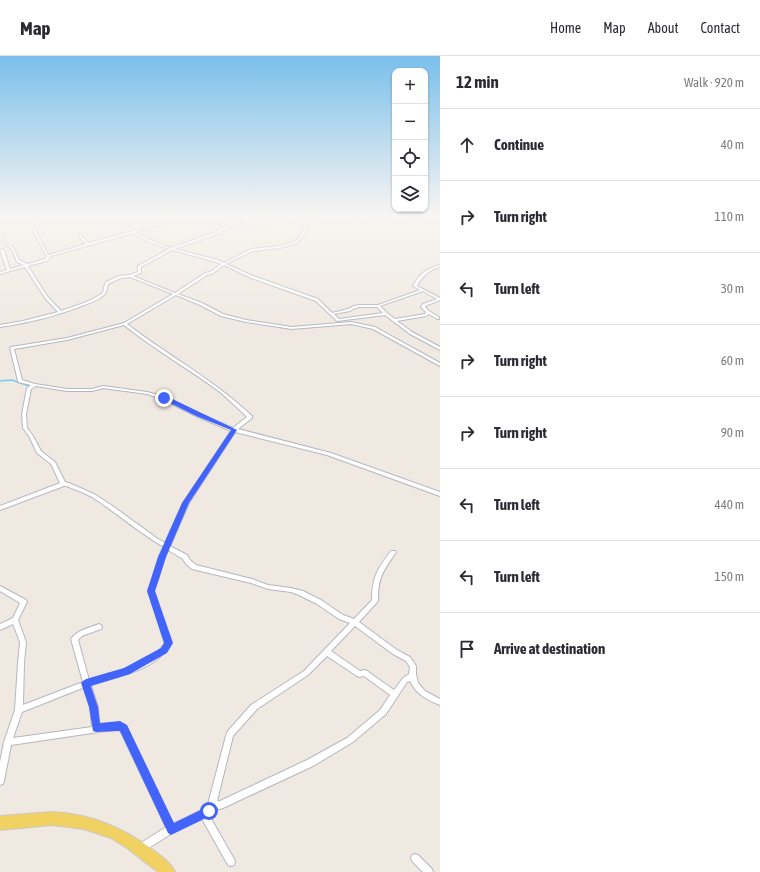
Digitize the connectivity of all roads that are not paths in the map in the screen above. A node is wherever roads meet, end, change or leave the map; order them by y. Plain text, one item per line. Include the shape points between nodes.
1 (3, 252) edge
2 (14, 252) edge
3 (45, 252) edge
4 (61, 252) edge
5 (165, 252) edge
6 (183, 252) edge
7 (248, 252) edge
8 (48, 257) junction
9 (224, 264) junction
10 (27, 266) junction
11 (440, 266) edge
12 (9, 270) junction
13 (0, 272) edge
14 (130, 276) junction
15 (423, 290) junction
16 (174, 295) junction
17 (378, 306) junction
18 (60, 312) junction
19 (428, 312) junction
20 (332, 314) junction
21 (386, 314) junction
22 (438, 318) dead end
23 (338, 320) junction
24 (396, 320) junction
25 (342, 323) junction
26 (125, 324) junction
27 (0, 326) edge
28 (440, 349) edge
29 (440, 365) edge
30 (35, 385) junction
31 (234, 430) junction
32 (63, 484) junction
33 (440, 494) edge
34 (1, 506) edge
35 (167, 546) junction
36 (393, 552) dead end
37 (0, 588) edge
38 (16, 620) junction
39 (354, 622) junction
40 (99, 627) dead end
41 (0, 628) edge
42 (326, 652) junction
43 (412, 676) junction
44 (86, 683) junction
45 (394, 694) junction
46 (440, 702) edge
47 (19, 710) junction
48 (96, 728) junction
49 (8, 742) junction
50 (0, 781) edge
51 (212, 805) junction
52 (204, 814) junction
53 (0, 823) edge
54 (171, 829) junction
55 (140, 849) junction
56 (415, 858) dead end
57 (231, 862) dead end
58 (168, 872) edge
59 (429, 872) edge

1 - 12 street
2 - 10 street via 18,261
3 - 8 street
4 - 8 street
5 - 14 street via 142,265 139,268 140,272
6 - 9 street
7 - 9 street
8 - 10 street
9 - 16 street
9 - 20 street via 252,277 317,300
10 - 12 street
10 - 18 street via 46,297
11 - 15 street via 423,272 415,286
12 - 13 street
14 - 16 street
14 - 18 street via 107,283 104,294 88,304
15 - 17 street
15 - 19 street via 440,299 424,305
16 - 25 street via 222,315 284,328
16 - 26 street
17 - 20 street via 359,305
17 - 21 street
18 - 27 street
19 - 22 street
19 - 24 street via 426,315
20 - 23 street
21 - 23 street
21 - 24 street
23 - 25 street
24 - 28 street via 411,333
25 - 29 street via 374,328
26 - 30 street via 66,339 12,348 20,381
26 - 31 street via 161,351 202,376 250,417
30 - 31 street via 67,390 92,390 103,386 147,393 164,398
30 - 32 street via 29,388 24,414 25,428 38,452 53,463
31 - 33 street via 329,454
31 - 35 street via 186,503
32 - 34 street
32 - 35 street via 92,495
35 - 39 street via 185,557 194,567 268,587 291,590
35 - 44 street via 151,591 168,643 164,651 127,672
36 - 39 street via 378,572 376,602
37 - 38 street via 24,602
38 - 41 street
38 - 47 street via 23,642
39 - 42 street
39 - 43 street via 408,659 414,666
40 - 44 street via 74,639
42 - 45 street via 359,674 365,673
42 - 51 street via 306,673 254,707 230,734
43 - 45 street via 405,680
43 - 46 street via 416,687
44 - 47 street
44 - 48 street via 94,707
45 - 51 street via 383,712 350,740 303,766 220,805
47 - 49 street
48 - 49 street
48 - 54 street via 123,728
49 - 50 street
51 - 52 street
52 - 54 street
52 - 57 street
53 - 55 main road via 36,818 83,821 117,834
54 - 55 street
55 - 58 main road
56 - 59 street

